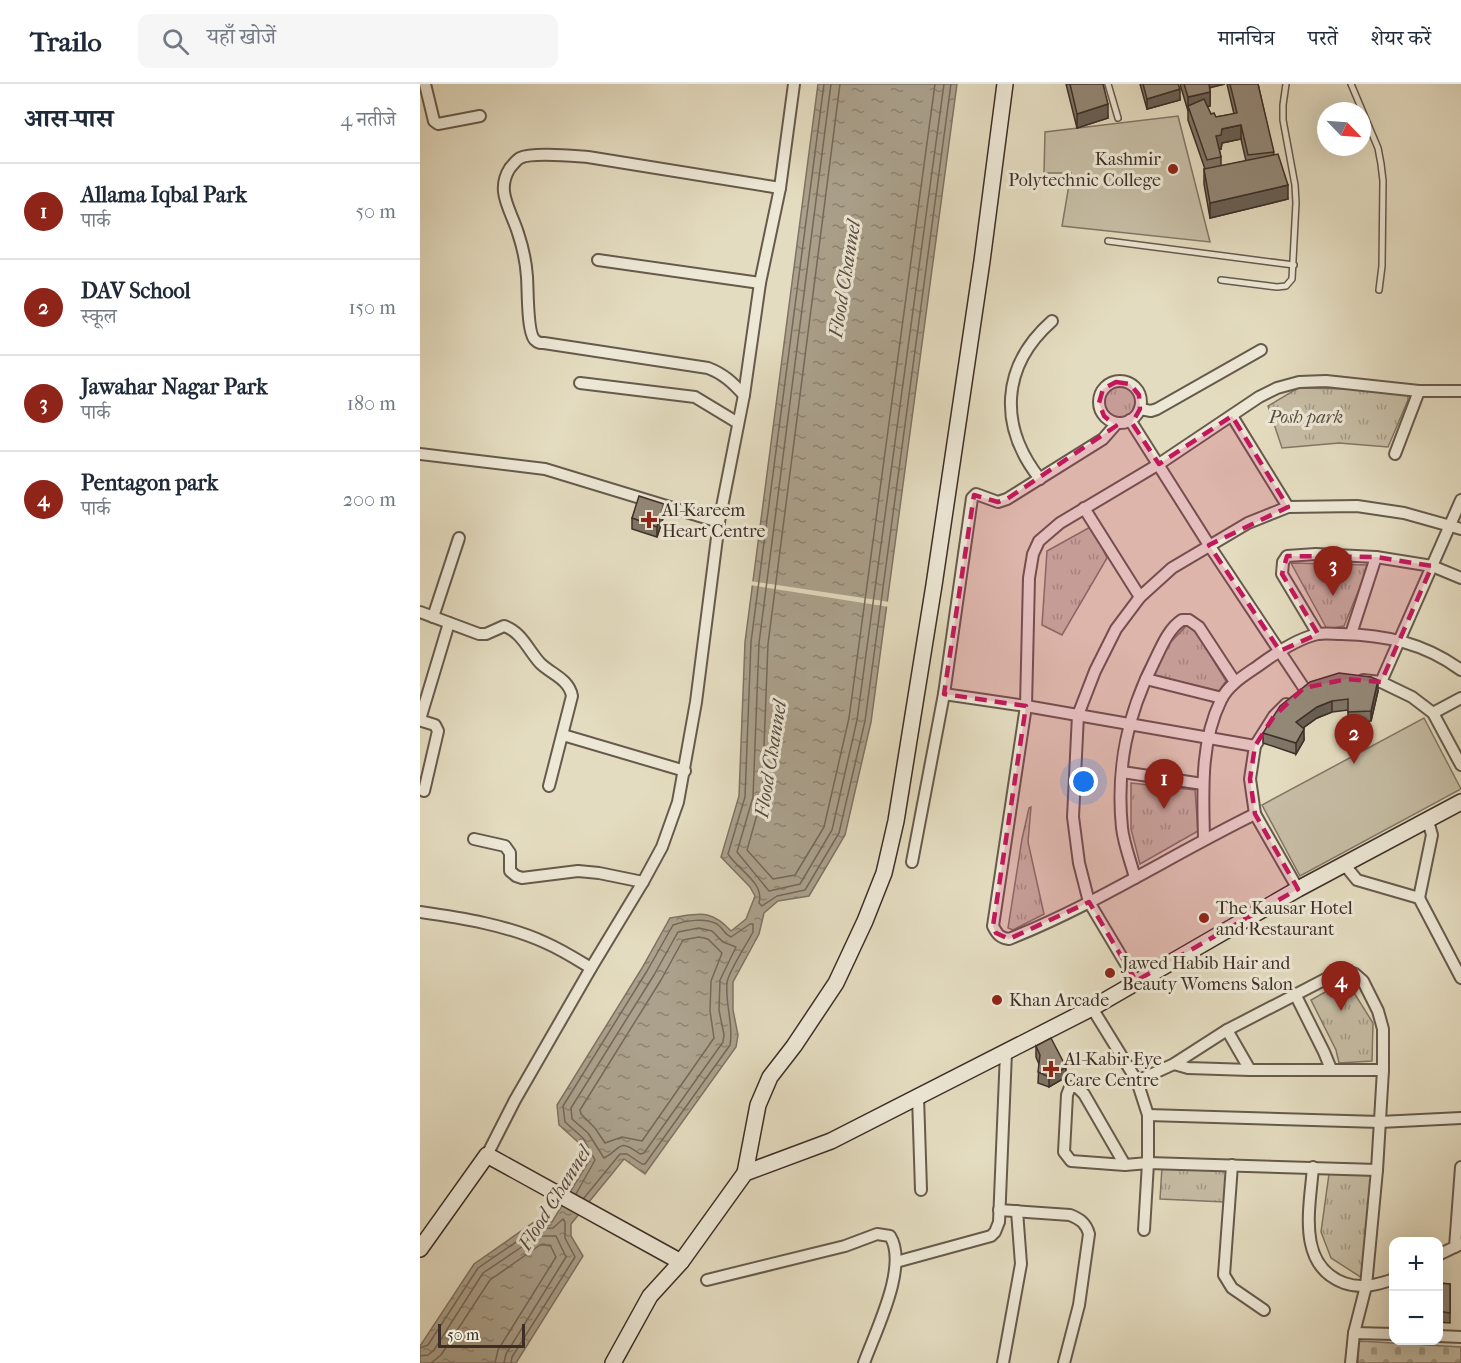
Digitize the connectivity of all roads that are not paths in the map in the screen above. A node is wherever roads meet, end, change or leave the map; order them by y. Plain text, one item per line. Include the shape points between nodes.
1 (425, 84) edge
2 (794, 84) edge
3 (1005, 84) edge
4 (1108, 84) edge
5 (1286, 84) edge
6 (1350, 84) edge
7 (480, 116) dead end
8 (1118, 118) dead end
9 (780, 188) junction
10 (1108, 241) dead end
11 (598, 260) dead end
12 (1294, 265) junction
13 (1221, 280) dead end
14 (760, 283) junction
15 (1379, 290) dead end
16 (1052, 321) dead end
17 (1261, 350) dead end
18 (580, 383) dead end
19 (1419, 391) junction
20 (1461, 391) edge
21 (744, 395) junction
22 (1140, 409) junction
23 (1232, 416) junction
24 (1130, 420) junction
25 (738, 423) junction
26 (1116, 423) junction
27 (420, 454) edge
28 (1395, 454) dead end
29 (1159, 464) junction
30 (1040, 479) junction
31 (1461, 500) edge
32 (1288, 507) junction
33 (1084, 508) junction
34 (719, 522) junction
35 (1450, 524) junction
36 (1461, 529) edge
37 (459, 538) dead end
38 (1209, 545) junction
39 (1376, 557) junction
40 (1432, 566) junction
41 (1461, 578) edge
42 (1140, 597) junction
43 (420, 612) edge
44 (432, 616) junction
45 (449, 623) junction
46 (1318, 634) junction
47 (1351, 634) junction
48 (1398, 639) junction
49 (1280, 651) junction
50 (1461, 670) edge
51 (1146, 679) junction
52 (1347, 679) edge
53 (1235, 682) junction
54 (1381, 682) junction
55 (944, 694) junction
56 (1222, 698) junction
57 (1461, 698) edge
58 (1026, 705) junction
59 (1433, 713) junction
60 (1078, 715) junction
61 (1128, 724) junction
62 (563, 735) junction
63 (1207, 738) junction
64 (1255, 746) junction
65 (1461, 765) edge
66 (685, 771) junction
67 (1122, 772) junction
68 (1203, 784) junction
69 (549, 786) dead end
70 (424, 791) dead end
71 (1461, 802) edge
72 (1255, 814) junction
73 (1428, 821) junction
74 (474, 839) dead end
75 (1204, 839) junction
76 (912, 862) dead end
77 (1344, 864) junction
78 (1135, 878) junction
79 (644, 882) junction
80 (1298, 889) junction
81 (1419, 898) junction
82 (1089, 902) junction
83 (420, 912) edge
84 (591, 968) junction
85 (1461, 978) edge
86 (1136, 981) junction
87 (1295, 994) junction
88 (1092, 1008) junction
89 (1227, 1030) junction
90 (1006, 1052) junction
91 (1174, 1064) junction
92 (1331, 1069) junction
93 (1250, 1070) junction
94 (1383, 1070) junction
95 (1137, 1081) junction
96 (918, 1096) junction
97 (1148, 1115) junction
98 (1461, 1118) edge
99 (1380, 1122) junction
100 (487, 1155) junction
101 (1148, 1163) junction
102 (1125, 1165) junction
103 (1232, 1165) junction
104 (1313, 1167) junction
105 (1461, 1167) edge
106 (1377, 1170) junction
107 (745, 1173) junction
108 (1460, 1181) edge
109 (921, 1190) dead end
110 (999, 1210) junction
111 (1017, 1211) junction
112 (1144, 1230) dead end
113 (1458, 1246) edge
114 (420, 1249) edge
115 (1443, 1253) edge
116 (681, 1262) junction
117 (896, 1262) junction
118 (707, 1280) dead end
119 (1389, 1280) edge
120 (1366, 1286) junction
121 (1264, 1310) dead end
122 (1354, 1333) junction
123 (1389, 1334) edge
124 (1443, 1336) edge
125 (1461, 1337) edge
126 (613, 1363) edge
127 (864, 1363) edge
128 (1003, 1363) edge
129 (1064, 1363) edge
130 (1351, 1363) edge

1 - 7 street via 438,124
2 - 9 street
3 - 107 main road via 933,594 884,873 836,983 770,1077 758,1105
4 - 8 lane
5 - 12 lane via 1283,120 1296,203
6 - 15 lane via 1378,147 1381,164
9 - 14 street
9 - 21 street via 565,155 519,158 505,176 503,186 507,209 524,253 535,340 708,368 726,377
10 - 12 lane
11 - 14 street
12 - 13 lane via 1292,279 1282,287
14 - 21 street
16 - 30 street via 1025,352 1014,378 1011,403 1017,441
17 - 22 street via 1157,409
18 - 25 street via 695,397
19 - 20 street
19 - 23 street via 1326,381 1299,382 1276,388
19 - 28 street
21 - 25 street
22 - 24 street
22 - 26 street via 1139,395 1130,384 1109,385 1100,396 1100,410
23 - 29 street
23 - 32 street
24 - 26 street
24 - 29 street
25 - 34 street
26 - 30 street via 1103,440
27 - 34 street via 544,469
29 - 33 street
29 - 38 street
30 - 55 street via 1002,501 976,494 972,498
31 - 35 street
32 - 35 street via 1357,506
32 - 38 street
33 - 42 street
33 - 58 street via 1039,540 1033,554
34 - 66 street
35 - 36 street
35 - 40 street
37 - 44 street
38 - 42 street via 1172,568
38 - 49 street
39 - 40 street
39 - 46 street via 1285,558 1282,574
39 - 47 street
40 - 41 street
40 - 48 street
42 - 60 street via 1116,629
43 - 44 street
44 - 45 street
45 - 62 street via 479,634 504,626 518,633 538,660 571,691
45 - 70 street via 421,716 422,721 435,725 438,731
46 - 47 street
46 - 49 street
47 - 48 street
48 - 50 street
48 - 54 street
49 - 53 street
49 - 64 street via 1309,687 1274,716
51 - 53 street via 1171,630 1182,620 1188,620 1203,632
51 - 56 street
51 - 61 street
52 - 54 street
53 - 56 street
54 - 59 street
55 - 58 street
55 - 76 street
56 - 63 street
57 - 59 street
58 - 60 street
58 - 82 street via 993,926 1000,936 1009,939
59 - 65 street
60 - 61 street
60 - 82 street via 1073,817
61 - 63 street
61 - 67 street
62 - 66 street
62 - 69 street
63 - 64 street
63 - 68 street
64 - 72 street via 1250,779
66 - 79 street via 670,828
67 - 68 street
67 - 78 street via 1122,830
68 - 75 street
71 - 73 main road
72 - 75 street
72 - 80 street
73 - 77 main road
73 - 81 street via 1432,835
74 - 79 street via 505,846 510,853 510,870 522,878 578,871
75 - 78 street
77 - 80 main road
77 - 81 street via 1357,880
78 - 82 street
79 - 84 street
80 - 86 main road
81 - 85 street
82 - 86 street
83 - 84 street via 513,931 546,942
84 - 100 street
86 - 88 main road
87 - 89 street
87 - 92 street
87 - 94 street via 1343,970 1359,976 1383,1029
88 - 90 main road
88 - 95 street
89 - 91 street
89 - 93 street
90 - 96 main road
90 - 110 street
91 - 93 street
91 - 95 street
92 - 93 street
92 - 94 street
94 - 99 street
95 - 97 street
96 - 107 main road via 831,1141
96 - 109 street
97 - 99 street
97 - 101 street
98 - 99 street
99 - 106 street
100 - 114 main road
100 - 116 main road
101 - 102 street
101 - 103 street
101 - 112 street
102 - 102 street via 1081,1089 1070,1087 1064,1152 1067,1158
103 - 104 street
103 - 121 street via 1224,1275 1232,1288
104 - 106 street
104 - 120 street via 1308,1232 1315,1258 1322,1269 1340,1281
105 - 108 street
106 - 120 street
107 - 116 main road
108 - 113 street
110 - 111 street
110 - 117 street via 997,1228 991,1236
111 - 128 street via 1021,1264
111 - 129 street via 1070,1215 1088,1227 1079,1305
113 - 115 street
116 - 126 main road via 650,1296
117 - 118 street via 891,1238 877,1234 845,1246
117 - 127 street via 893,1284
119 - 120 street
120 - 122 street
122 - 123 street
122 - 130 street
124 - 125 street

